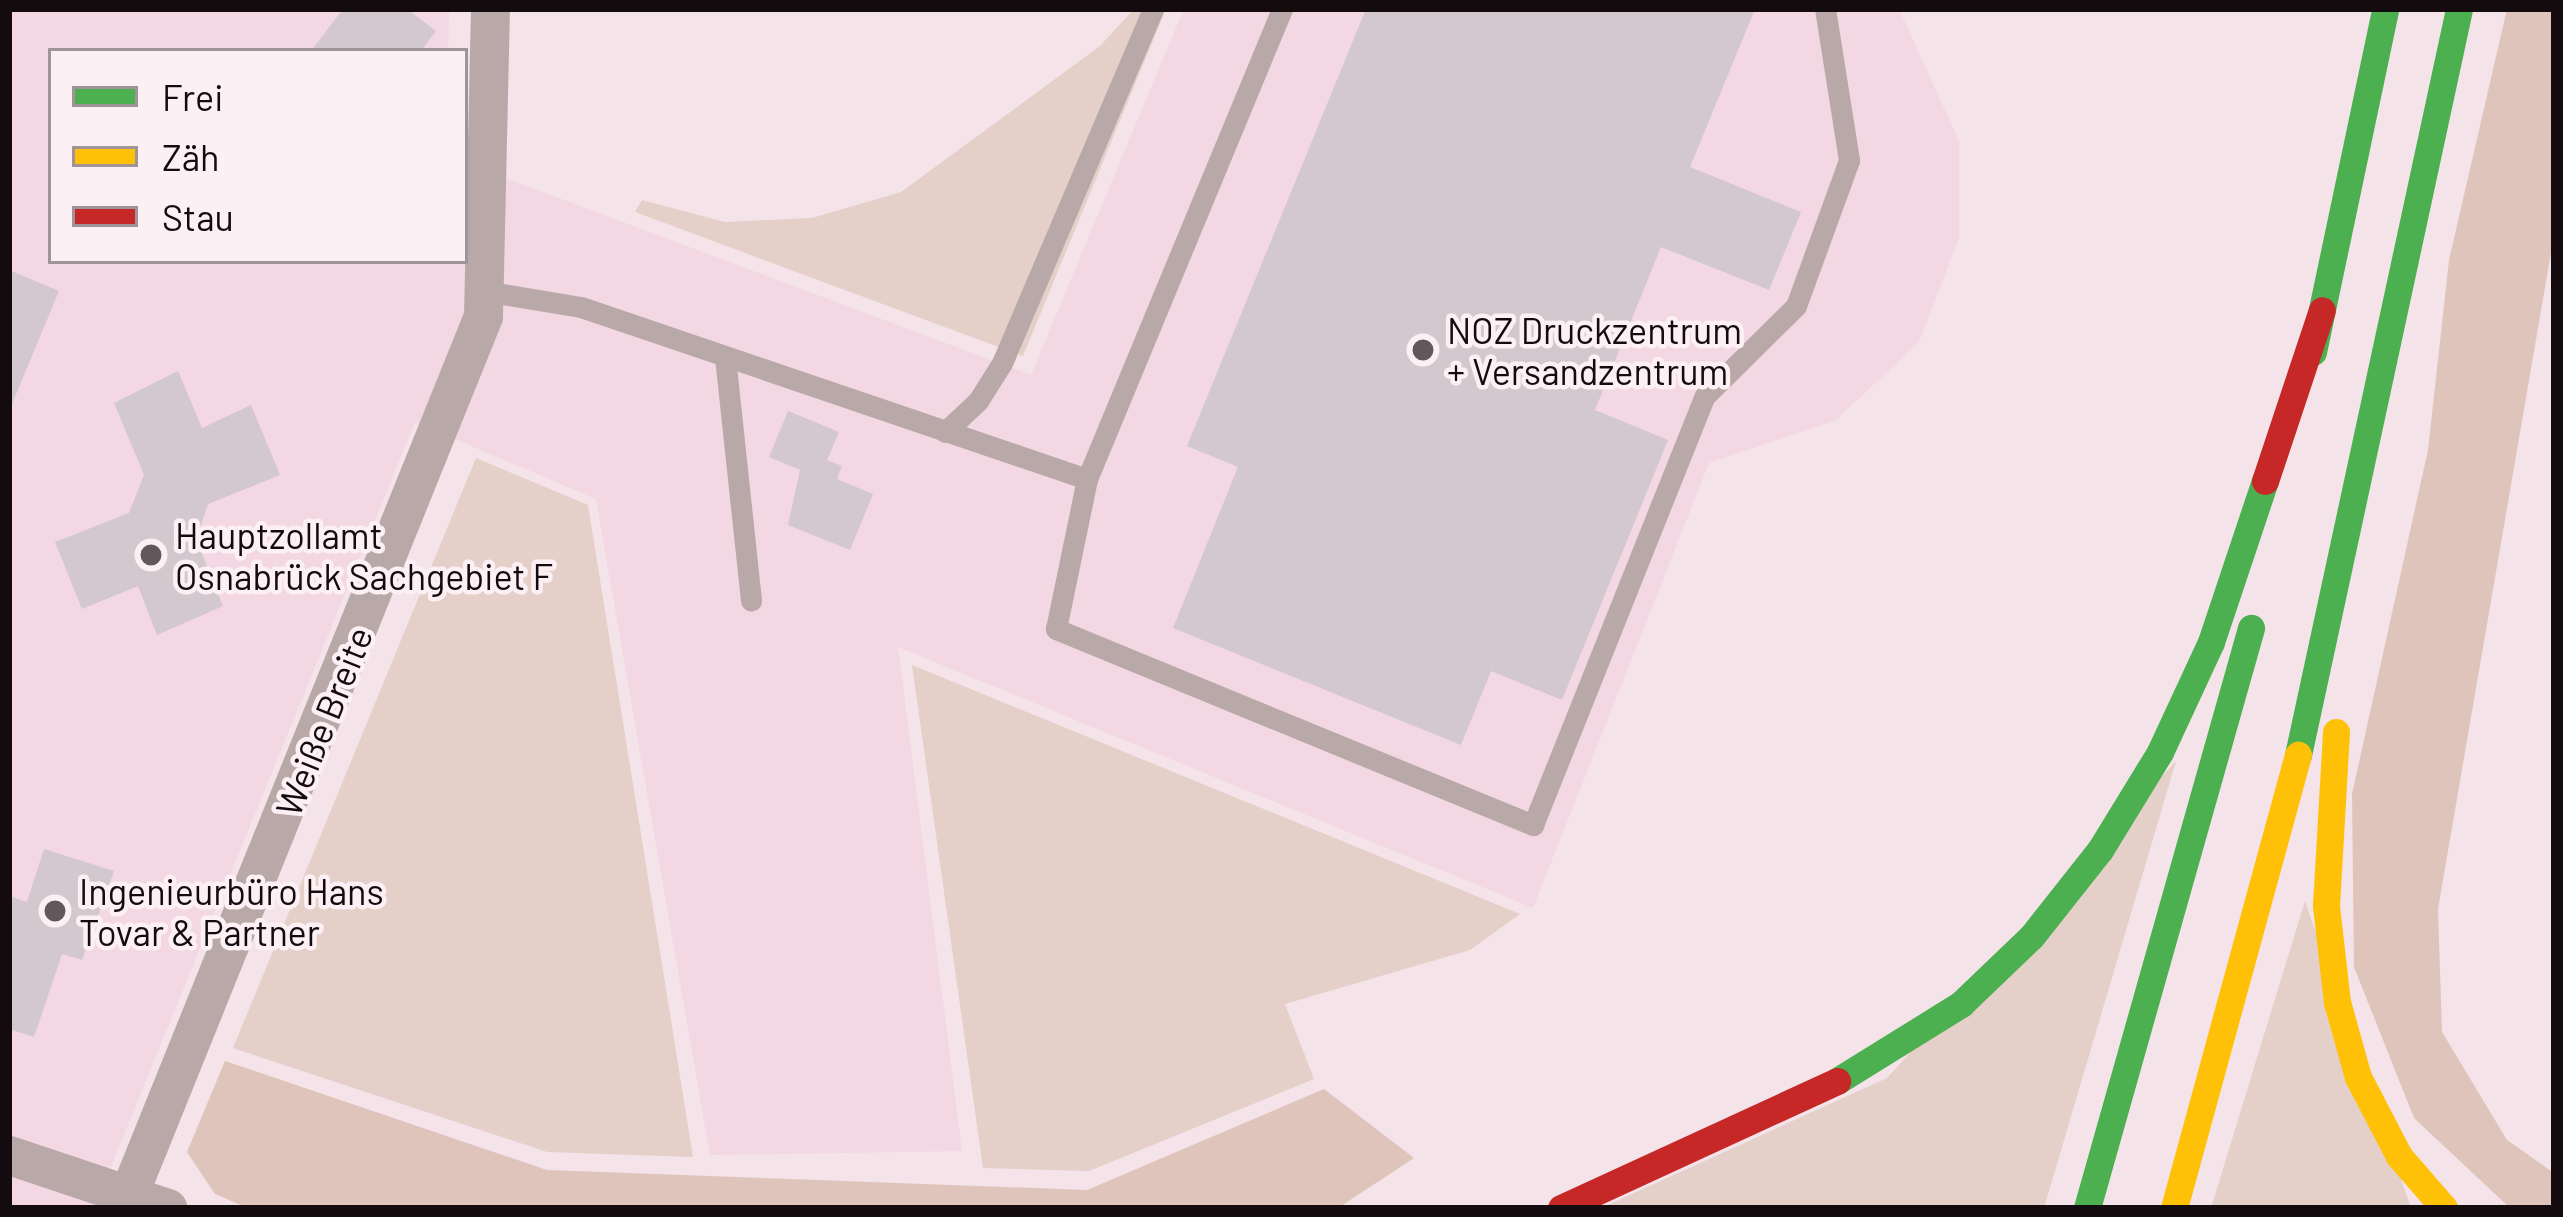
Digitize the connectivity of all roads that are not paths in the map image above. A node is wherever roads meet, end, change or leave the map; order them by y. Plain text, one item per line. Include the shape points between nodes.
1 (490, 9) edge
2 (1153, 9) edge
3 (1282, 9) edge
4 (1825, 9) edge
5 (2385, 9) edge
6 (2459, 9) edge
7 (484, 290) junction
8 (2322, 310) junction
9 (725, 357) junction
10 (945, 432) junction
11 (1087, 479) junction
12 (2360, 493) junction
13 (751, 601) dead end
14 (9, 1155) edge
15 (126, 1200) edge
16 (167, 1208) edge
17 (1561, 1208) edge
18 (2087, 1208) edge
19 (2174, 1208) edge
20 (2444, 1208) edge

1 - 7 street, Weiße Breite
2 - 10 lane via 1002,363
3 - 11 lane
4 - 11 lane via 1849,160 1842,181 1796,306 1705,396 1532,825 1056,629
5 - 8 highway
6 - 12 highway
7 - 9 lane via 581,307
7 - 15 street, Weiße Breite via 483,316 379,586
8 - 17 highway via 2186,698 2100,850 2032,936 1961,1004 1877,1062
8 - 18 highway via 2261,590
9 - 10 lane
9 - 13 lane
10 - 11 lane
12 - 19 highway via 2291,788
12 - 20 highway via 2331,785 2328,926 2358,1077 2398,1156
14 - 15 street
15 - 16 street

